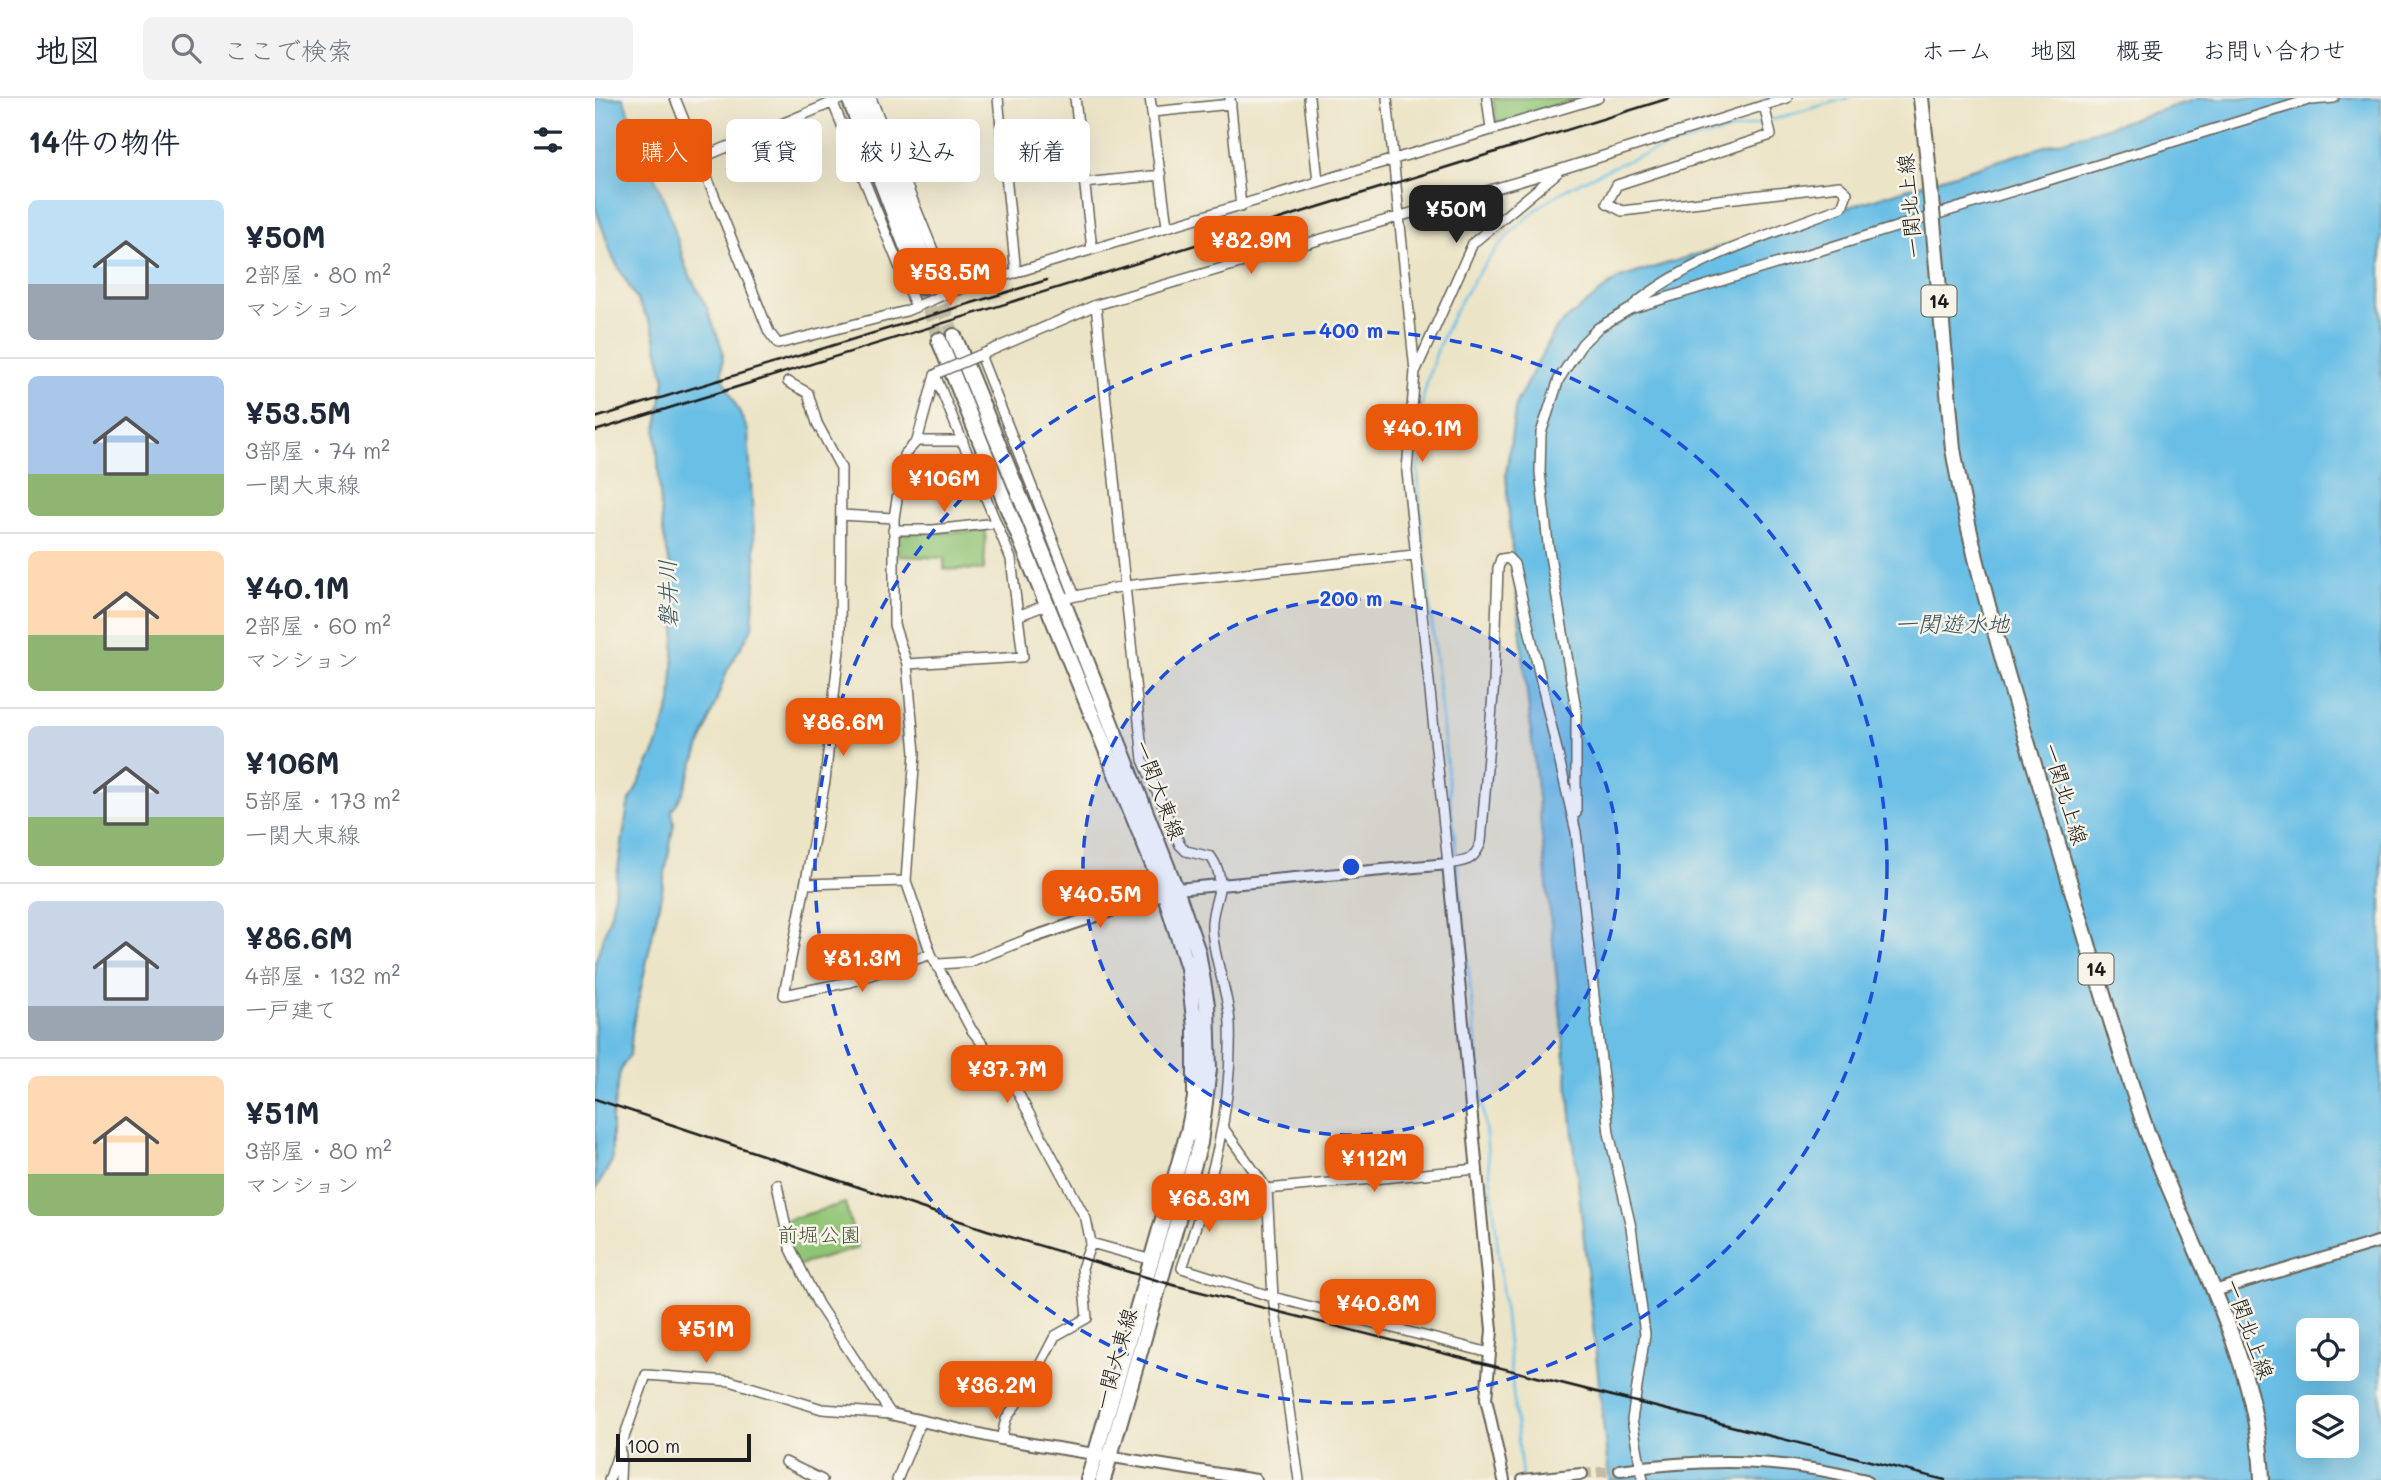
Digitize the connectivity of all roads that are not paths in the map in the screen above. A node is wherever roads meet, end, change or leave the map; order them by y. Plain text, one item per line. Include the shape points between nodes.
1 (675, 98) edge
2 (849, 98) edge
3 (861, 98) edge
4 (871, 98) edge
5 (997, 98) edge
6 (1075, 98) edge
7 (1150, 98) edge
8 (1309, 98) edge
9 (1387, 98) edge
10 (1487, 98) edge
11 (1598, 98) edge
12 (1787, 98) edge
13 (1921, 98) edge
14 (2334, 98) edge
15 (2313, 99) edge
16 (838, 100) edge
17 (1231, 101) edge
18 (1765, 108) junction
19 (1152, 112) junction
20 (684, 119) edge
21 (1491, 130) junction
22 (712, 153) edge
23 (1394, 159) junction
24 (1562, 169) junction
25 (1161, 175) junction
26 (1318, 181) junction
27 (710, 182) edge
28 (1084, 183) junction
29 (1241, 206) junction
30 (1398, 216) junction
31 (1167, 226) junction
32 (1092, 249) junction
33 (1016, 273) junction
34 (950, 292) junction
35 (915, 305) junction
36 (1096, 305) junction
37 (1630, 309) junction
38 (946, 338) tunnel mouth
39 (979, 355) junction
40 (1415, 372) junction
41 (938, 374) junction
42 (788, 382) dead end
43 (963, 441) junction
44 (917, 442) junction
45 (842, 515) junction
46 (894, 518) junction
47 (996, 523) junction
48 (893, 530) junction
49 (1413, 555) junction
50 (1124, 586) junction
51 (1062, 599) junction
52 (1020, 615) junction
53 (907, 664) junction
54 (1576, 832) junction
55 (1450, 863) junction
56 (906, 881) junction
57 (1220, 883) junction
58 (805, 884) junction
59 (1170, 891) junction
60 (1028, 939) joint
61 (931, 954) junction
62 (939, 964) junction
63 (1224, 1129) junction
64 (1477, 1169) junction
65 (777, 1184) dead end
66 (1267, 1189) junction
67 (2381, 1241) edge
68 (1091, 1244) junction
69 (1152, 1260) junction
70 (2214, 1291) junction
71 (1273, 1297) junction
72 (1490, 1353) junction
73 (891, 1414) junction
74 (921, 1421) junction
75 (1001, 1439) junction
76 (622, 1444) junction
77 (1103, 1455) junction
78 (785, 1462) dead end
79 (1642, 1467) junction
80 (1620, 1470) tunnel mouth
81 (1582, 1474) dead end
82 (1228, 1477) edge
83 (609, 1480) edge
84 (620, 1480) edge
85 (822, 1480) edge
86 (897, 1480) edge
87 (1088, 1480) edge
88 (1103, 1480) edge
89 (1256, 1480) edge
90 (1299, 1480) edge
91 (1504, 1480) edge
92 (1523, 1480) edge
93 (1643, 1480) edge
94 (1866, 1480) edge
95 (2262, 1480) edge

1 - 20 street
2 - 3 main road via 928,286
4 - 34 street
5 - 33 street
6 - 28 street
7 - 19 street
8 - 26 street
9 - 23 street
10 - 21 street
11 - 21 street
12 - 18 street
13 - 70 main road, 一関北上線 / 14, bridge via 1953,449 1980,582 2128,1075 2166,1182
14 - 15 street
15 - 37 street
16 - 22 street
16 - 35 street
17 - 19 street
17 - 29 street
18 - 24 street
18 - 37 street via 1771,135 1617,185 1607,202 1622,211 1839,186 1847,192 1842,207 1727,251 1650,292
19 - 25 street
21 - 23 street
23 - 26 street
23 - 30 street
24 - 30 street
24 - 40 street via 1473,243
25 - 28 street
25 - 31 street
26 - 29 street
27 - 35 street via 769,332 778,344
28 - 32 street
29 - 31 street
30 - 36 street
30 - 40 street
31 - 32 street
32 - 33 street
33 - 34 street
34 - 35 street
36 - 39 street
36 - 50 street
37 - 54 street via 1598,328 1582,344 1559,379 1541,433 1548,544 1576,709
38 - 51 main road, 一関大東線
39 - 41 street, bridge
39 - 51 street
40 - 49 street via 1407,471
41 - 43 street
41 - 44 street
42 - 45 street via 808,393 817,423 839,462
43 - 44 street
43 - 47 street
44 - 46 street via 904,455
45 - 46 street
45 - 58 street via 839,652 825,782
46 - 48 street
47 - 48 street
47 - 52 street via 1011,559
48 - 53 street via 894,625
49 - 50 street
49 - 55 street
50 - 51 street
50 - 57 street via 1143,760 1180,845 1211,857
51 - 52 street
51 - 59 main road, 一関大東線
52 - 53 street via 1023,657
53 - 56 street via 915,753
54 - 55 street via 1514,564 1501,559 1481,842 1475,857
54 - 79 street via 1609,1133 1632,1227 1645,1334 1632,1420
55 - 57 street
55 - 64 street
56 - 58 street
56 - 61 street
57 - 59 street
57 - 63 street via 1212,921 1230,1022
58 - 61 street via 784,995 849,982
59 - 60 street
59 - 69 main road, 一関大東線 via 1188,968 1197,1058 1188,1132
59 - 77 main road, 一関大東線 via 1198,951 1210,1037 1206,1106 1200,1143
60 - 62 street via 969,962
61 - 62 street
62 - 68 street via 971,1030 1012,1082 1085,1216
63 - 66 street
63 - 71 street via 1182,1268
64 - 66 street
64 - 72 street via 1492,1330
65 - 73 street via 790,1247 818,1304
66 - 71 street
67 - 70 street
68 - 69 street
68 - 75 street via 1082,1268 1087,1318 1055,1336 1006,1419
69 - 77 main road, 一関大東線
70 - 95 main road, 一関北上線 / 14 via 2240,1353 2257,1415
71 - 72 street
71 - 90 street
72 - 91 street via 1486,1399
73 - 74 street
73 - 76 street via 822,1409 730,1381 649,1374
74 - 75 street
74 - 86 street
75 - 77 street
76 - 83 street
76 - 84 street
77 - 82 street
77 - 87 main road, 一関大東線
77 - 88 main road, 一関大東線
78 - 85 street
79 - 80 street
79 - 93 street
79 - 94 street via 1781,1463
81 - 92 street
82 - 89 street

